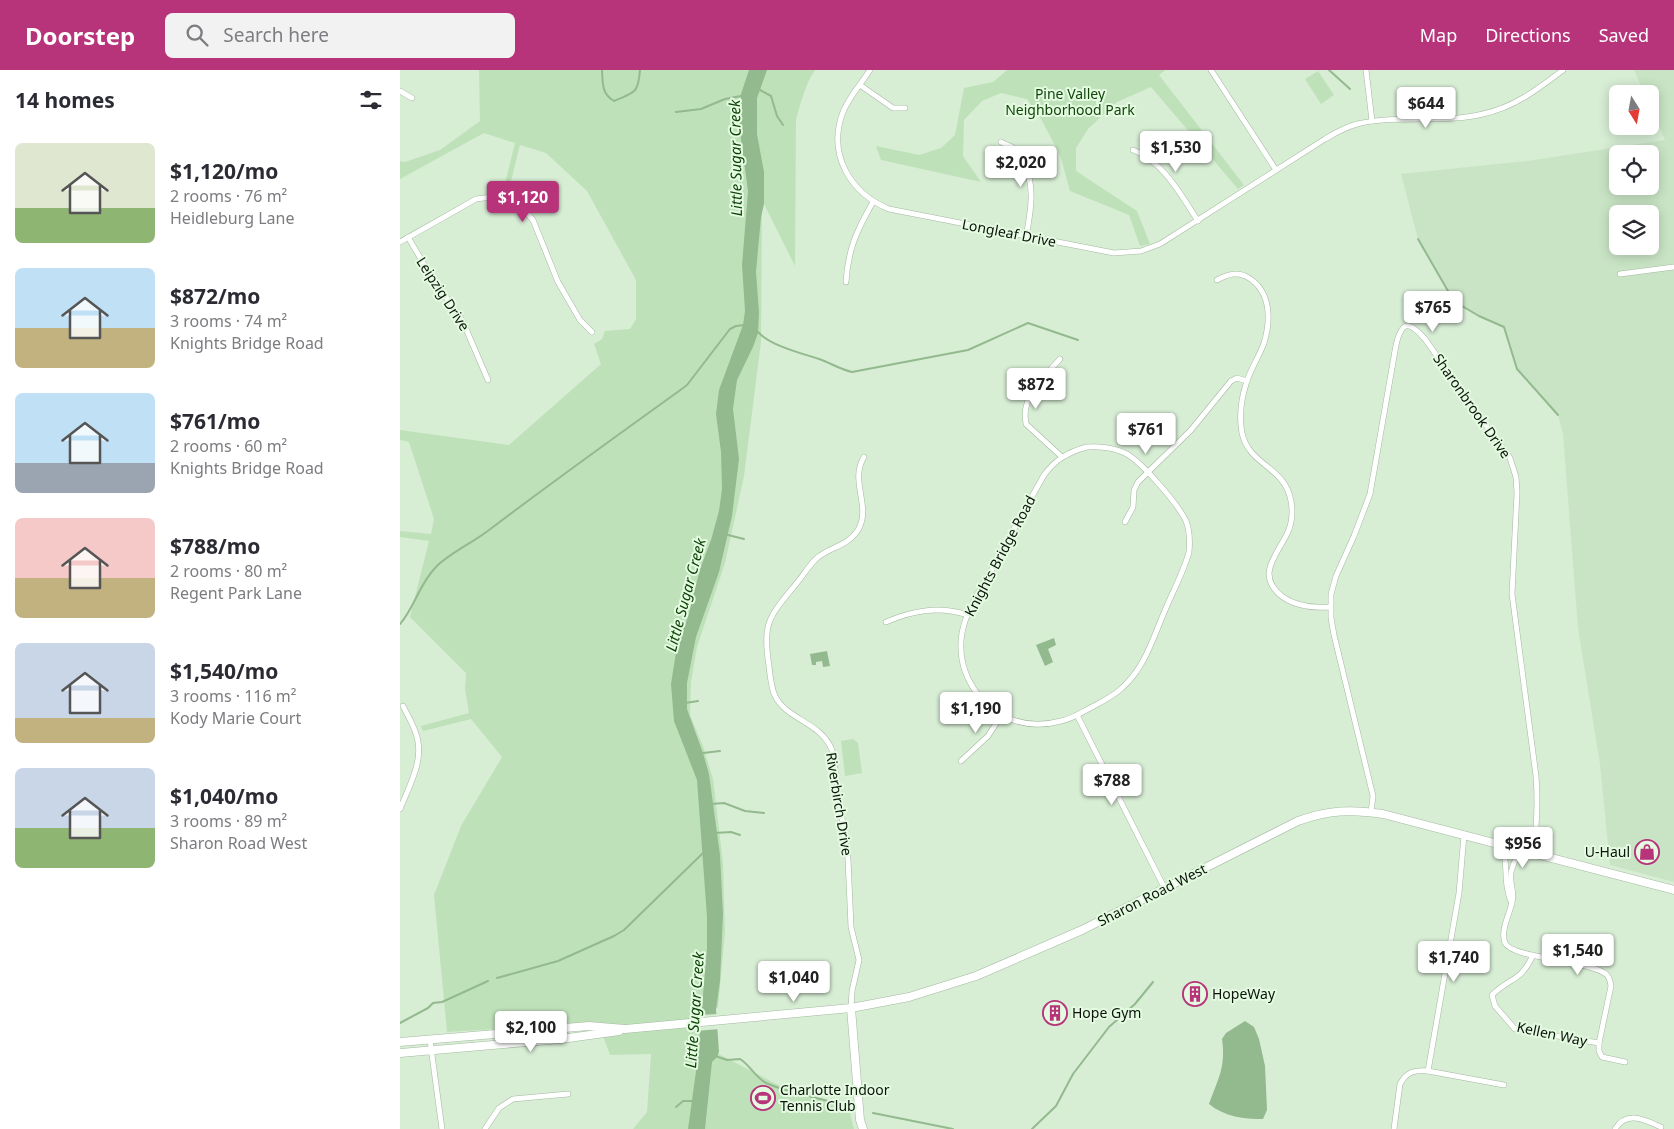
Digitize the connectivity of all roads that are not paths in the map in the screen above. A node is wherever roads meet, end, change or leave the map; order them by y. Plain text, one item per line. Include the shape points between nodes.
1 (870, 70) edge
2 (1211, 70) edge
3 (1366, 70) edge
4 (1563, 70) edge
5 (860, 85) junction
6 (400, 91) edge
7 (412, 98) dead end
8 (905, 108) dead end
9 (1372, 121) junction
10 (1001, 142) dead end
11 (1133, 150) dead end
12 (1276, 170) junction
13 (874, 202) junction
14 (1198, 221) junction
15 (408, 237) junction
16 (1026, 237) junction
17 (400, 242) edge
18 (1674, 267) edge
19 (1620, 274) dead end
20 (1217, 280) dead end
21 (846, 282) dead end
22 (592, 332) dead end
23 (1060, 359) dead end
24 (488, 380) dead end
25 (1247, 381) junction
26 (864, 457) dead end
27 (1062, 457) junction
28 (1148, 473) junction
29 (1125, 522) dead end
30 (1330, 607) junction
31 (968, 615) junction
32 (886, 622) dead end
33 (404, 706) dead end
34 (1077, 715) junction
35 (1001, 716) junction
36 (961, 761) dead end
37 (400, 808) edge
38 (1371, 812) junction
39 (1464, 835) junction
40 (1503, 846) junction
41 (1522, 850) junction
42 (1533, 853) junction
43 (1508, 873) junction
44 (1164, 888) junction
45 (1674, 890) edge
46 (1533, 955) junction
47 (851, 1008) junction
48 (625, 1029) junction
49 (430, 1040) junction
50 (400, 1042) edge
51 (1599, 1043) junction
52 (430, 1050) junction
53 (400, 1053) edge
54 (1625, 1062) dead end
55 (1428, 1071) junction
56 (1504, 1085) dead end
57 (568, 1094) dead end
58 (1661, 1127) dead end
59 (442, 1129) edge
60 (485, 1129) edge
61 (863, 1129) edge
62 (1394, 1129) edge
63 (1615, 1129) edge

1 - 5 street, Longleaf Drive
2 - 12 street
3 - 9 street
4 - 9 street, Longleaf Drive via 1535,92 1490,112 1455,118
5 - 8 street via 893,108
5 - 13 street, Longleaf Drive via 842,114 838,149 850,179
6 - 7 street
9 - 12 street, Longleaf Drive via 1340,131
10 - 16 street via 1017,152 1030,178 1031,204
11 - 14 street via 1146,156 1162,171
12 - 14 street, Longleaf Drive
13 - 16 street, Longleaf Drive via 896,210
13 - 21 street via 850,249
14 - 16 street, Longleaf Drive via 1152,248 1128,253 1101,252
15 - 17 street
15 - 22 street via 476,199 492,197 517,205 533,220 558,282 580,320
15 - 24 street, Leipzig Drive via 463,322
18 - 19 street
20 - 25 street via 1227,275 1242,274 1256,284 1267,303 1264,342
23 - 27 street via 1029,396 1024,417 1026,424
25 - 28 street via 1236,378 1231,381 1202,418
25 - 30 street via 1240,414 1244,439 1255,457 1282,479 1291,500 1290,525 1270,564 1271,583 1292,602 1310,607
26 - 47 street, Riverbirch Drive via 858,474 863,513 860,526 852,538 813,562 776,609 765,641 776,697 826,738 832,750 848,859 851,928 859,960
27 - 28 street, Knights Bridge Road via 1087,447 1106,447 1126,453
27 - 31 street, Knights Bridge Road via 1044,475
28 - 29 street via 1134,490 1133,506
28 - 34 street, Knights Bridge Road via 1186,522 1190,542 1186,561 1138,670 1122,688
30 - 38 street, Sharonbrook Drive via 1373,796
30 - 42 street, Sharonbrook Drive via 1334,582 1370,494 1399,331 1404,326 1413,327 1498,440 1514,470 1516,506 1512,594 1536,776 1538,813
31 - 32 street via 928,610
31 - 35 street, Knights Bridge Road via 962,633 962,662 974,689
33 - 37 street via 415,731 418,756 415,773
34 - 35 street, Knights Bridge Road via 1037,724
34 - 44 street
35 - 36 street via 988,736
38 - 39 main road, Sharon Road West
38 - 44 main road, Sharon Road West via 1345,810 1298,821
39 - 40 main road, Sharon Road West
39 - 55 street via 1459,893
40 - 41 main road, Sharon Road West
40 - 43 street
41 - 42 main road, Sharon Road West
41 - 43 street
42 - 45 main road, Sharon Road West
43 - 46 street via 1513,896 1504,929 1505,941 1511,948
44 - 47 main road, Sharon Road West via 1082,930 976,976 909,997
46 - 51 street via 1606,974 1611,986
46 - 51 street, Kellen Way via 1520,976 1492,995 1495,1006 1515,1029
47 - 48 main road, Sharon Road West
47 - 61 main road
48 - 49 main road, Sharon Road West via 589,1026
48 - 52 main road, Sharon Road West via 570,1038
49 - 50 main road, Sharon Road West
49 - 52 street
51 - 54 street via 1602,1057
52 - 53 main road, Sharon Road West
52 - 59 street
55 - 56 street
55 - 62 street via 1416,1070 1404,1077 1400,1084
57 - 60 street via 509,1101 499,1108
58 - 63 street via 1635,1117 1623,1120

